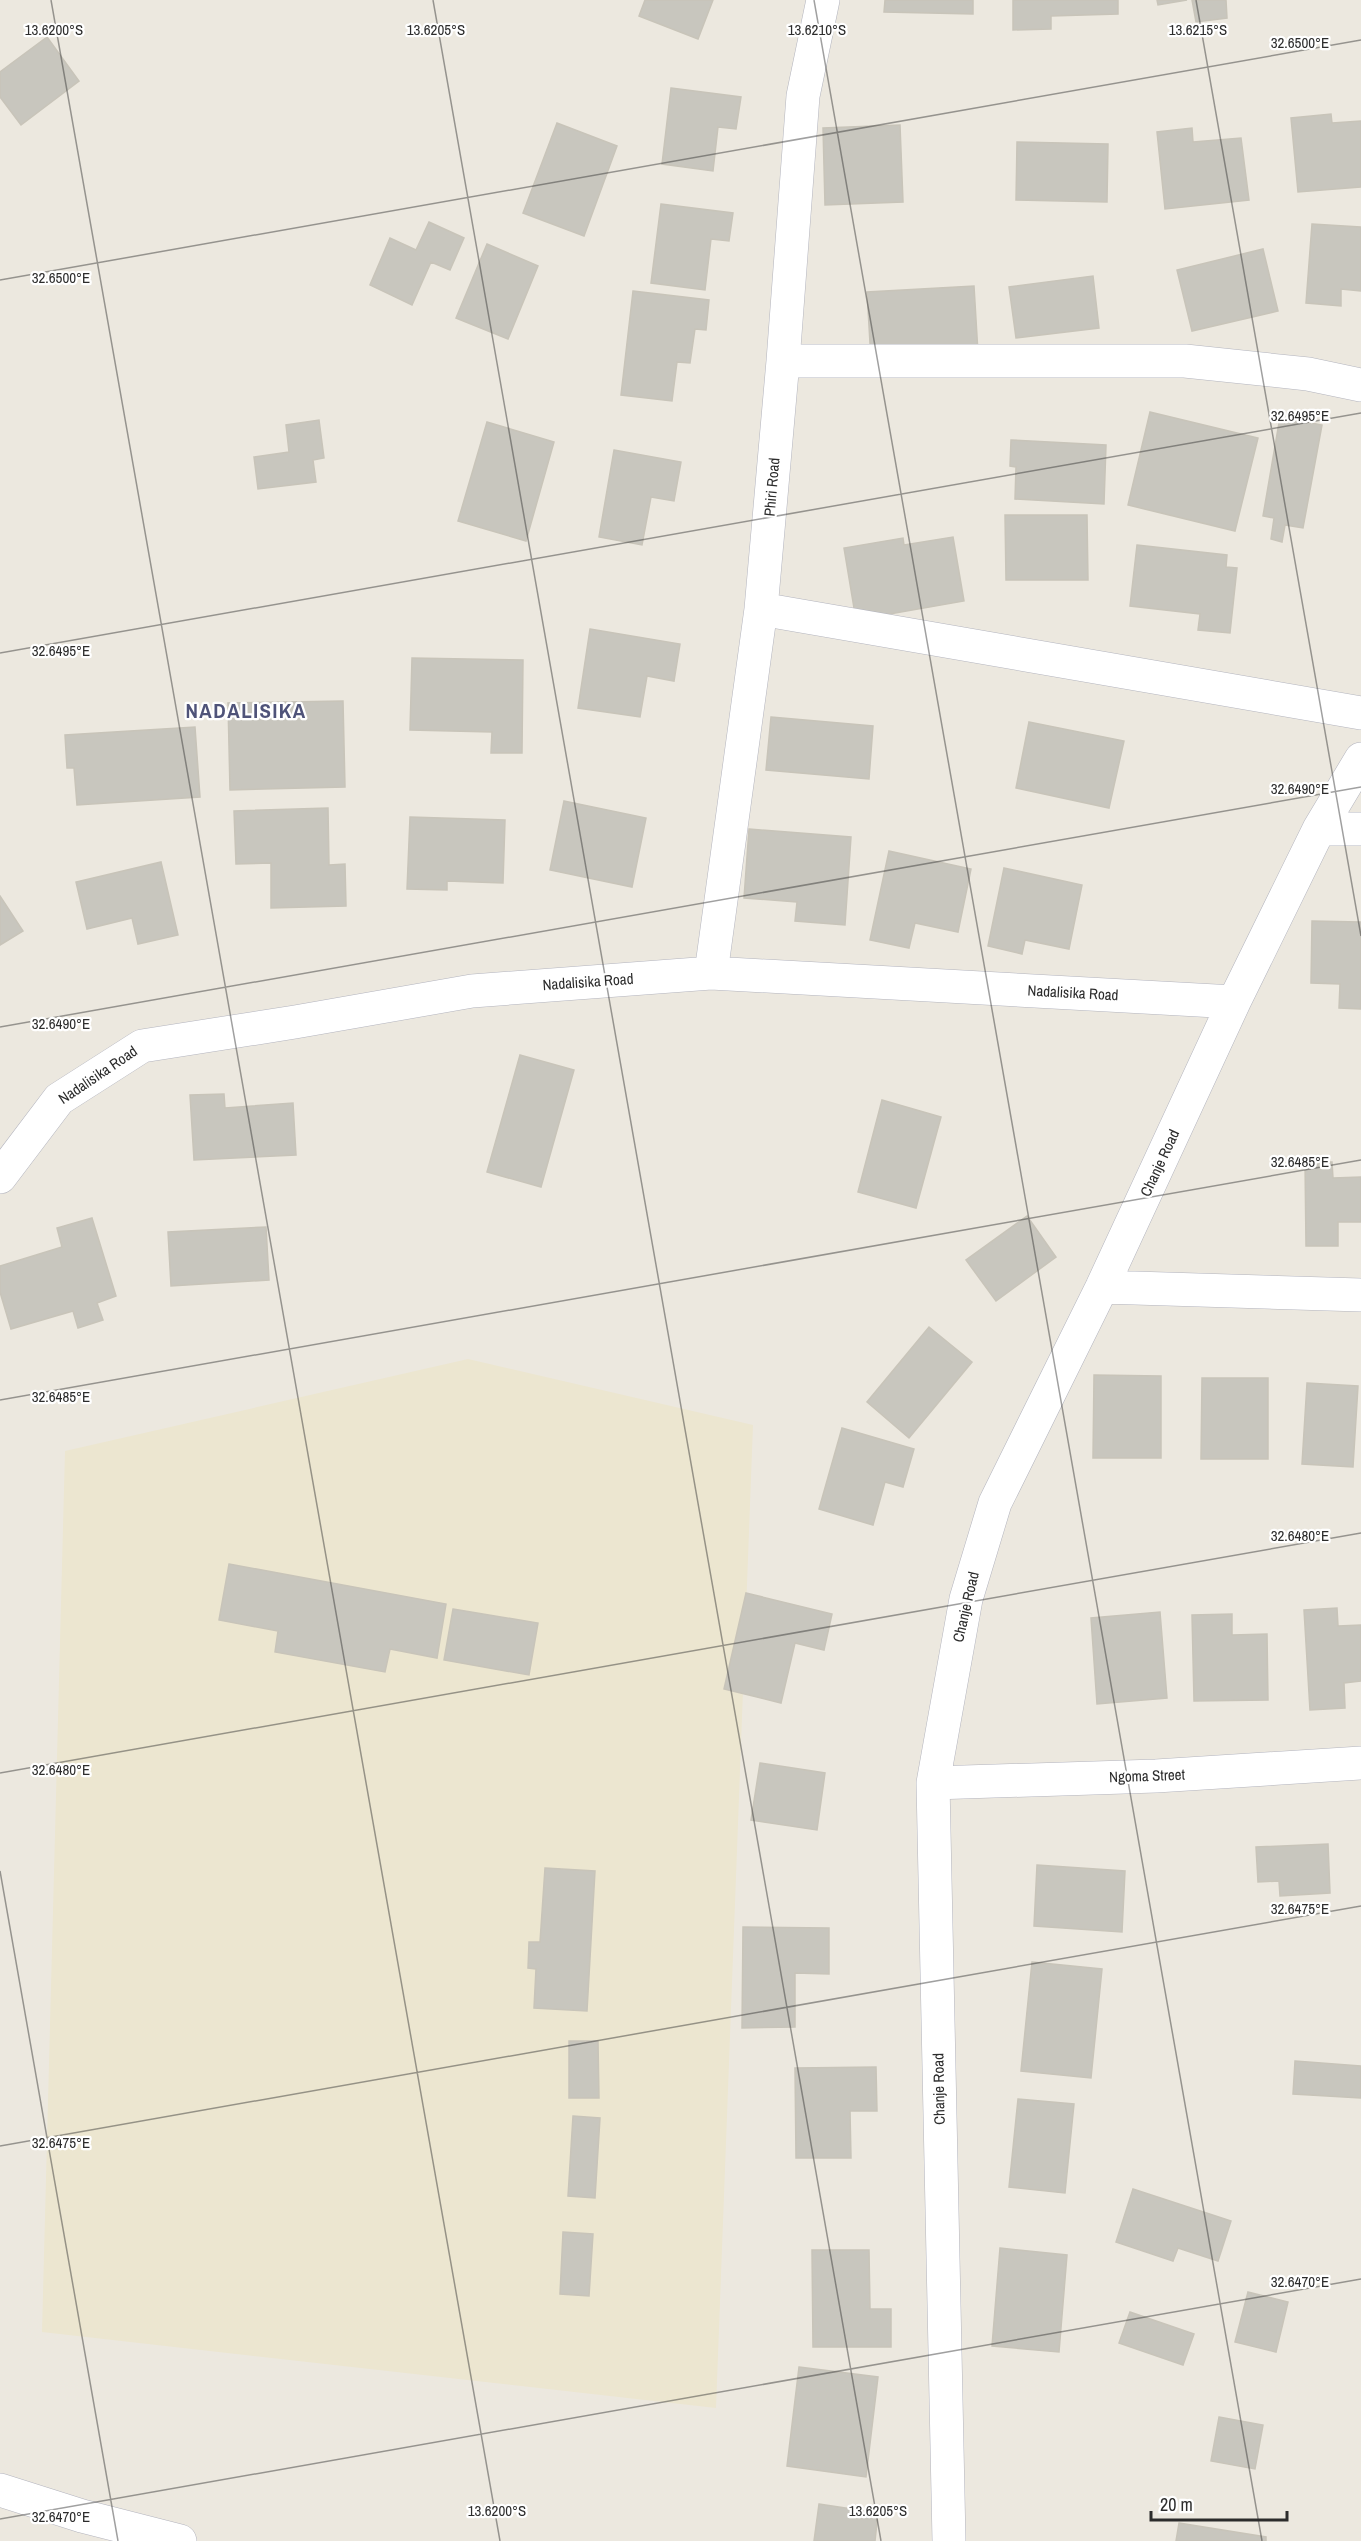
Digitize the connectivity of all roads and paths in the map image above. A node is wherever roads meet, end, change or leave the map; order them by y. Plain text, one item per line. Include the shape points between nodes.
1 (823, 0) edge
2 (783, 361) junction
3 (1361, 385) edge
4 (761, 609) junction
5 (1361, 713) edge
6 (1361, 759) edge
7 (1319, 829) junction
8 (1361, 829) edge
9 (711, 973) junction
10 (1234, 1002) junction
11 (0, 1178) edge
12 (1102, 1287) junction
13 (1361, 1295) edge
14 (1361, 1763) edge
15 (933, 1783) junction
16 (0, 2490) edge
17 (78, 2529) edge
18 (180, 2541) edge
19 (949, 2541) edge

1 - 2 street, Phiri Road via 803,96
2 - 3 street via 1185,361 1308,374
2 - 4 street, Phiri Road
4 - 5 street
4 - 9 street, Phiri Road
6 - 7 street, Chanje Road
7 - 8 street
7 - 10 street, Chanje Road
9 - 10 street, Nadalisika Road
9 - 11 street, Nadalisika Road via 472,991 142,1046 59,1099
10 - 12 street, Chanje Road
12 - 13 street
12 - 15 street, Chanje Road via 995,1503 966,1599
14 - 15 street, Ngoma Street via 1156,1776
15 - 19 street, Chanje Road
16 - 17 street
17 - 18 street

